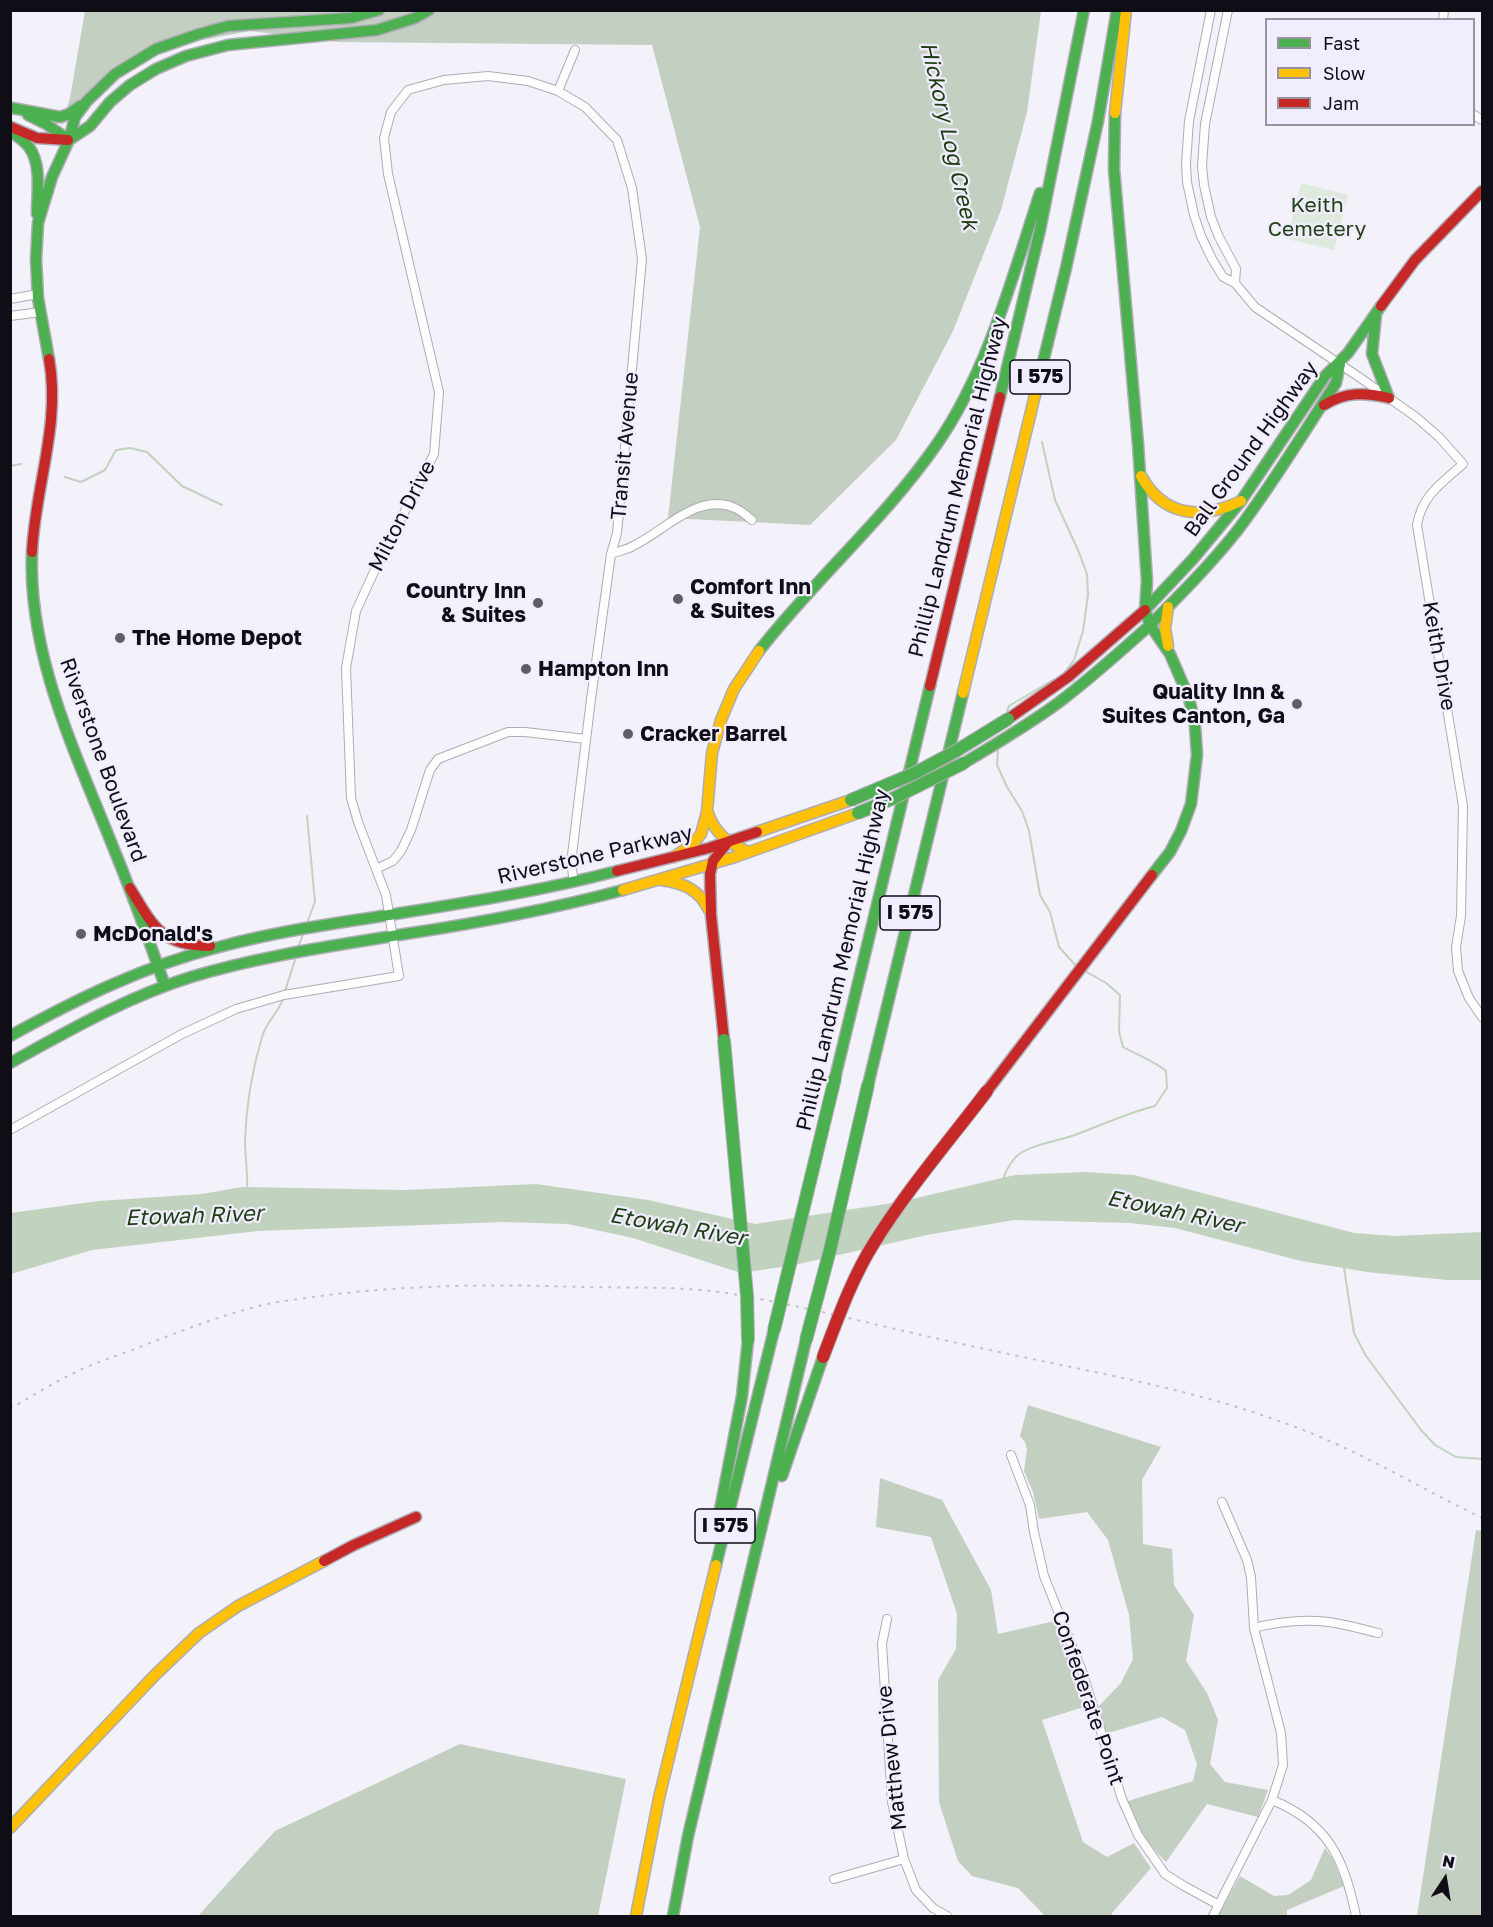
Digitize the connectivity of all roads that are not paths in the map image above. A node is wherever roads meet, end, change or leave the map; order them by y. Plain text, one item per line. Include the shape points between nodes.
1 (379, 10) edge
2 (429, 10) edge
3 (1084, 10) edge
4 (1117, 10) edge
5 (1125, 10) edge
6 (1211, 10) edge
7 (1228, 10) edge
8 (281, 23) junction
9 (282, 40) junction
10 (575, 50) dead end
11 (506, 78) joint
12 (558, 91) junction
13 (87, 101) junction
14 (11, 108) edge
15 (10, 129) edge
16 (1060, 134) junction
17 (69, 140) junction
18 (1482, 191) edge
19 (38, 223) junction
20 (1235, 284) junction
21 (38, 294) junction
22 (10, 299) edge
23 (41, 312) junction
24 (1376, 313) junction
25 (10, 316) edge
26 (1340, 364) junction
27 (1389, 398) junction
28 (1321, 407) junction
29 (1139, 470) junction
30 (1241, 501) junction
31 (752, 520) dead end
32 (611, 554) junction
33 (1168, 607) junction
34 (1145, 610) junction
35 (1150, 625) junction
36 (1170, 654) junction
37 (586, 739) junction
38 (708, 813) junction
39 (728, 842) junction
40 (749, 852) junction
41 (674, 857) junction
42 (711, 865) junction
43 (376, 869) junction
44 (661, 880) junction
45 (574, 882) junction
46 (130, 888) junction
47 (389, 914) junction
48 (711, 915) junction
49 (392, 936) junction
50 (217, 947) junction
51 (157, 966) junction
52 (165, 986) junction
53 (1482, 1017) edge
54 (10, 1036) edge
55 (10, 1063) edge
56 (10, 1130) edge
57 (1011, 1455) dead end
58 (1221, 1502) dead end
59 (416, 1517) dead end
60 (758, 1546) junction
61 (887, 1619) dead end
62 (1254, 1629) junction
63 (1378, 1633) dead end
64 (677, 1723) junction
65 (1272, 1800) junction
66 (10, 1828) edge
67 (904, 1859) junction
68 (834, 1879) dead end
69 (1219, 1905) junction
70 (636, 1917) edge
71 (673, 1917) edge
72 (947, 1917) edge
73 (1213, 1917) edge
74 (1356, 1917) edge

1 - 8 main road via 351,18
2 - 9 main road via 377,30
3 - 16 main road, Phillip Landrum Memorial Highway / I 575
4 - 60 main road, I 575, bridge via 1066,268
5 - 29 main road via 1114,170
6 - 20 street, Keith Drive via 1189,121 1187,182 1206,248 1222,277
7 - 20 street via 1205,124 1202,166 1215,229 1236,269
8 - 9 main road
8 - 13 main road via 228,26 156,49 116,74
9 - 17 main road via 228,45 156,69 130,85 90,126
10 - 12 street
11 - 12 street, Transit Avenue
11 - 43 street, Milton Drive via 444,80 408,90 390,112 384,138 388,174 439,392 434,454 356,611 346,668 351,798
12 - 32 street, Transit Avenue via 585,107 617,140 632,188 642,259 617,533
13 - 14 main road via 60,117
13 - 17 main road, Riverstone Boulevard via 75,117
14 - 17 main road
15 - 17 main road via 37,138
15 - 19 main road via 33,154
16 - 38 main road via 994,329 966,396 915,474 770,638 741,677 716,736
16 - 64 main road, Phillip Landrum Memorial Highway / I 575, bridge
17 - 19 main road, Riverstone Boulevard
18 - 24 main road, Ball Ground Highway via 1425,248
19 - 21 main road, Riverstone Boulevard
20 - 26 street, Keith Drive via 1260,311
21 - 22 street
21 - 23 main road, Riverstone Boulevard
23 - 25 street
23 - 46 main road, Riverstone Boulevard via 53,396 33,536 35,609 52,690
24 - 26 main road, Ball Ground Highway
24 - 27 main road via 1372,354
26 - 27 street, Keith Drive
26 - 28 main road, Ball Ground Highway via 1336,383
26 - 30 main road, Ball Ground Highway via 1325,376
27 - 28 main road via 1348,393
27 - 53 street, Keith Drive via 1439,437 1462,464 1427,497 1417,525 1464,806 1458,971 1469,999
28 - 33 main road, Ball Ground Highway via 1243,523
29 - 30 main road via 1151,493 1184,513 1217,512
29 - 34 main road
30 - 34 main road, Ball Ground Highway
31 - 32 street via 737,509 718,504 695,508 634,546
32 - 37 street, Transit Avenue
33 - 35 main road, Ball Ground Highway
33 - 36 main road via 1165,629
34 - 35 main road
34 - 39 main road, Riverstone Parkway, bridge via 1068,677 956,751 851,800
35 - 36 main road
35 - 40 main road, Ball Ground Highway, bridge via 1066,696 964,763 858,813
36 - 60 main road, bridge via 1189,698 1197,755 1191,804 1181,831 1170,852 873,1244 845,1299
37 - 43 street via 514,731 438,759 430,770 410,833 396,857
37 - 45 street, Transit Avenue via 571,863
38 - 39 main road via 715,832
38 - 41 main road via 698,838
39 - 40 main road
39 - 41 main road, Riverstone Parkway
39 - 42 main road
40 - 42 main road, Ball Ground Highway
41 - 45 main road, Riverstone Parkway
42 - 44 main road, Riverstone Parkway
42 - 48 main road
43 - 47 street, Milton Drive
44 - 48 main road via 692,888
44 - 49 main road, Riverstone Parkway via 525,913
45 - 47 main road, Riverstone Parkway
46 - 50 main road via 157,930 168,938 183,945
46 - 51 main road, Riverstone Boulevard
47 - 49 street, Milton Drive
47 - 50 main road, Riverstone Parkway
48 - 64 main road, bridge via 747,1285 748,1340 738,1422
49 - 52 main road, Riverstone Parkway via 286,953
49 - 56 street, Milton Drive via 399,976 284,995 236,1009 182,1034
50 - 51 main road, Riverstone Parkway
51 - 52 main road, Riverstone Boulevard
51 - 54 main road, Riverstone Parkway via 99,988
52 - 55 main road, Riverstone Parkway via 105,1012
57 - 69 street, Confederate Point via 1030,1505 1044,1576 1082,1671 1122,1798 1138,1835 1165,1874
58 - 62 street via 1247,1560
59 - 66 main road via 238,1606 199,1633
60 - 71 main road, I 575 via 688,1836
61 - 67 street, Matthew Drive via 882,1644 884,1694 892,1802
62 - 63 street via 1295,1622 1327,1622
62 - 65 street via 1281,1733 1283,1765
64 - 70 main road, Phillip Landrum Memorial Highway / I 575
65 - 69 street
65 - 74 street via 1301,1815 1328,1842 1347,1877
67 - 68 street
67 - 72 street, Matthew Drive via 916,1890
69 - 73 street

